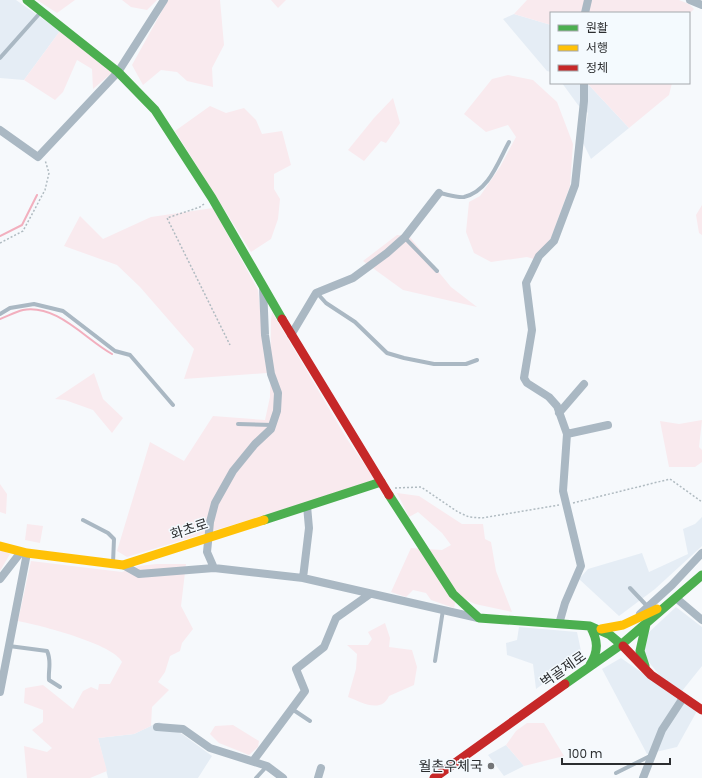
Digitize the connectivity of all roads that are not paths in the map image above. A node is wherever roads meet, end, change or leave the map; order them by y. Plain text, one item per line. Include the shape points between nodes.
1 (27, 0) edge
2 (164, 0) edge
3 (588, 0) edge
4 (690, 0) edge
5 (702, 5) edge
6 (42, 11) junction
7 (585, 12) edge
8 (0, 58) edge
9 (118, 72) junction
10 (584, 84) edge
11 (0, 130) edge
12 (509, 142) dead end
13 (439, 193) joint
14 (404, 237) junction
15 (437, 271) dead end
16 (263, 285) junction
17 (316, 293) junction
18 (0, 314) edge
19 (291, 334) junction
20 (477, 360) dead end
21 (584, 384) dead end
22 (173, 405) dead end
23 (559, 413) junction
24 (238, 424) dead end
25 (272, 425) junction
26 (608, 425) dead end
27 (567, 434) junction
28 (383, 486) junction
29 (308, 506) junction
30 (83, 520) dead end
31 (209, 538) junction
32 (0, 546) edge
33 (24, 552) junction
34 (702, 553) edge
35 (113, 563) junction
36 (123, 565) junction
37 (214, 568) junction
38 (702, 575) edge
39 (303, 578) junction
40 (0, 579) edge
41 (630, 588) dead end
42 (370, 594) junction
43 (676, 598) junction
44 (667, 605) junction
45 (648, 607) junction
46 (443, 610) junction
47 (479, 618) junction
48 (702, 620) edge
49 (632, 621) junction
50 (559, 624) junction
51 (646, 624) junction
52 (590, 626) junction
53 (600, 629) junction
54 (622, 644) junction
55 (9, 646) junction
56 (435, 661) dead end
57 (588, 668) junction
58 (651, 675) junction
59 (60, 687) dead end
60 (0, 692) edge
61 (683, 698) junction
62 (292, 709) junction
63 (702, 710) edge
64 (310, 721) dead end
65 (157, 727) dead end
66 (652, 755) junction
67 (253, 761) junction
68 (267, 766) junction
69 (321, 768) dead end
70 (616, 773) dead end
71 (256, 778) edge
72 (283, 778) edge
73 (318, 778) edge
74 (434, 778) edge
75 (643, 778) edge

1 - 6 street
2 - 9 street
3 - 7 street
4 - 5 street
6 - 8 lane
6 - 9 street
9 - 11 street via 38,157
9 - 16 street via 155,110 212,198
10 - 23 street via 574,185 554,241 539,256 526,283 532,330 524,378 527,383 549,397 557,406
12 - 13 lane via 489,179 478,191 462,197
13 - 14 street
14 - 15 lane
14 - 17 street via 353,278
16 - 19 street
16 - 25 street via 264,335 271,374 278,393 277,411
17 - 19 street
17 - 20 lane via 326,303 355,322 388,353 434,364 466,364
18 - 22 lane via 10,308 34,304 63,311 115,351 130,355
19 - 28 street
21 - 23 street
23 - 27 street
24 - 25 lane
25 - 31 street via 232,472 215,502
26 - 27 street
27 - 50 street via 563,491 581,566
28 - 29 street, 화초로
28 - 47 street via 453,594
29 - 31 street, 화초로
29 - 39 street via 309,528
30 - 35 lane via 114,539
31 - 36 street, 화초로
31 - 37 street via 207,552
32 - 33 street, 화초로
33 - 35 street, 화초로
33 - 40 street
33 - 55 street
34 - 45 street
35 - 36 street, 화초로
36 - 37 street via 139,574
37 - 39 street
38 - 43 street, 벽골제로
39 - 42 street
41 - 45 lane
42 - 46 street
42 - 62 street via 336,618 324,647 296,669 305,691
43 - 44 street, 벽골제로
43 - 48 street
44 - 49 street
44 - 51 street, 벽골제로
45 - 49 street
46 - 47 street
46 - 56 lane
47 - 50 street
49 - 53 street via 613,629
50 - 52 street
51 - 54 street, 벽골제로
51 - 58 street via 639,650 640,659
52 - 53 street
52 - 57 street via 598,649
53 - 54 street via 614,636
54 - 57 street, 벽골제로
54 - 58 street
55 - 59 lane via 47,652 50,658 49,680
55 - 60 street
57 - 74 street, 벽골제로
58 - 61 street
61 - 63 street
61 - 66 street via 662,730
62 - 64 lane
62 - 67 street
65 - 67 street via 183,729 210,748
66 - 70 lane
66 - 75 street
67 - 68 street
68 - 71 lane
68 - 72 street
69 - 73 street

